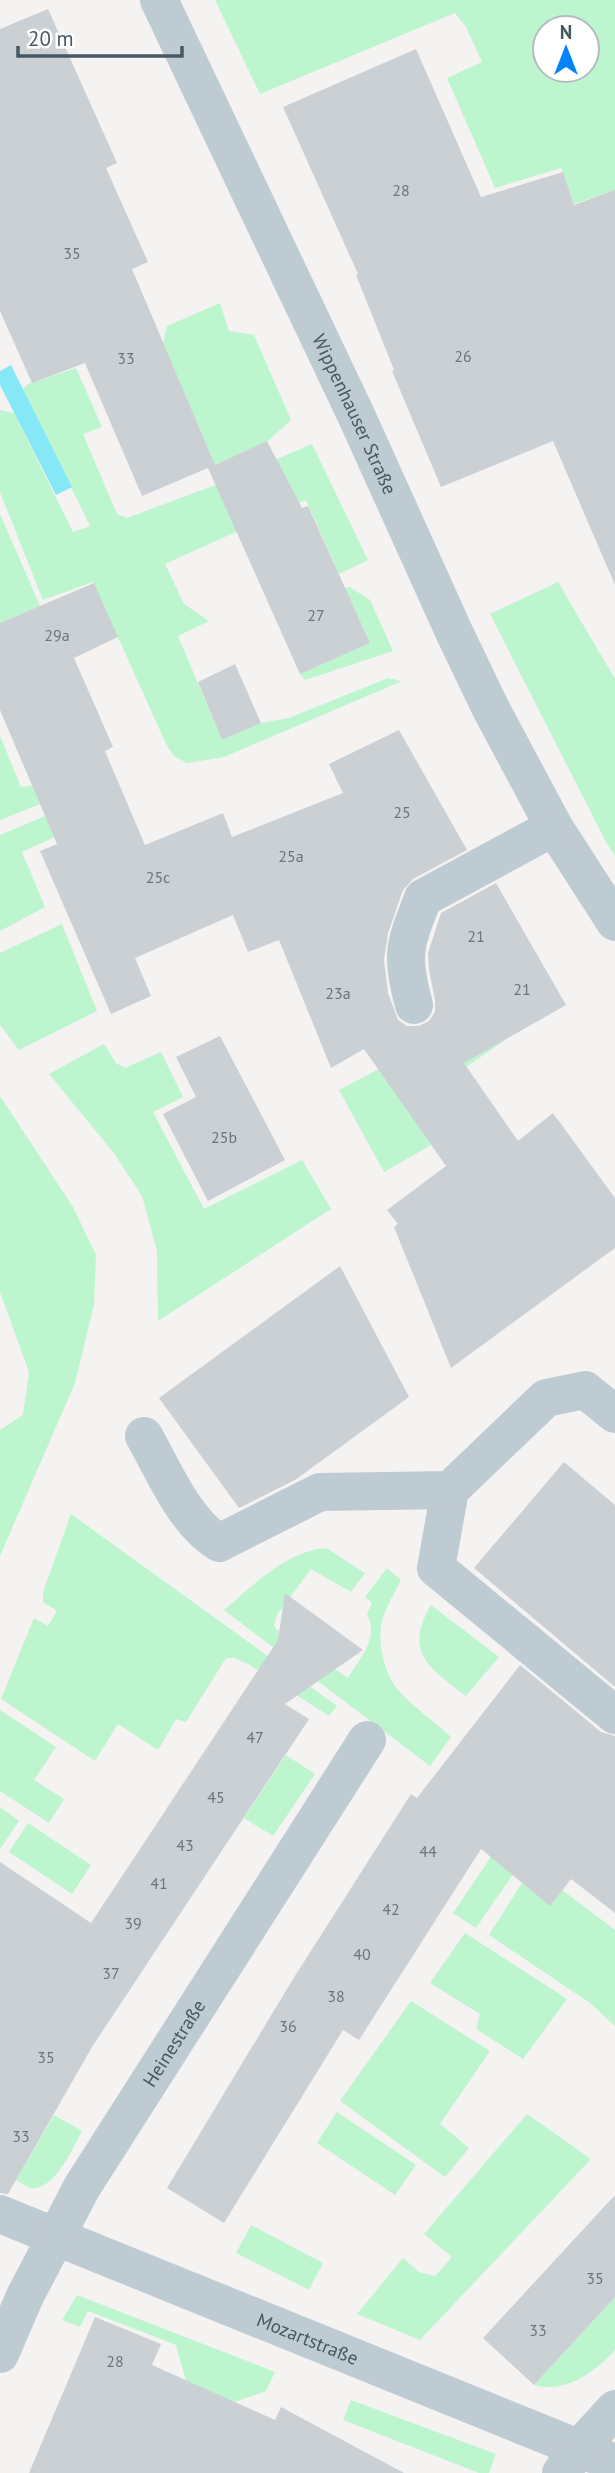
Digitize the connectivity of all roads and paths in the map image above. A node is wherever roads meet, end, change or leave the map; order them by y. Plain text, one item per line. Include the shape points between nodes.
1 (159, 0) edge
2 (554, 827) junction
3 (615, 922) edge
4 (414, 1004) dead end
5 (615, 1414) edge
6 (144, 1436) dead end
7 (450, 1490) junction
8 (615, 1715) edge
9 (366, 1740) dead end
10 (0, 2214) edge
11 (55, 2236) junction
12 (0, 2354) edge
13 (615, 2409) edge
14 (570, 2460) edge
15 (615, 2463) edge

1 - 2 street, Wippenhauser Straße via 356,415 454,634
2 - 3 street, Wippenhauser Straße
2 - 4 street via 423,898 404,958
5 - 7 street via 585,1390 546,1398
6 - 7 street via 192,1520 219,1543 320,1492
7 - 8 street via 436,1568
9 - 11 street, Heinestraße via 153,2073
10 - 11 street, Mozartstraße
11 - 12 street, Heinestraße
11 - 14 street, Mozartstraße via 282,2330
13 - 14 street
14 - 15 street, Mozartstraße

